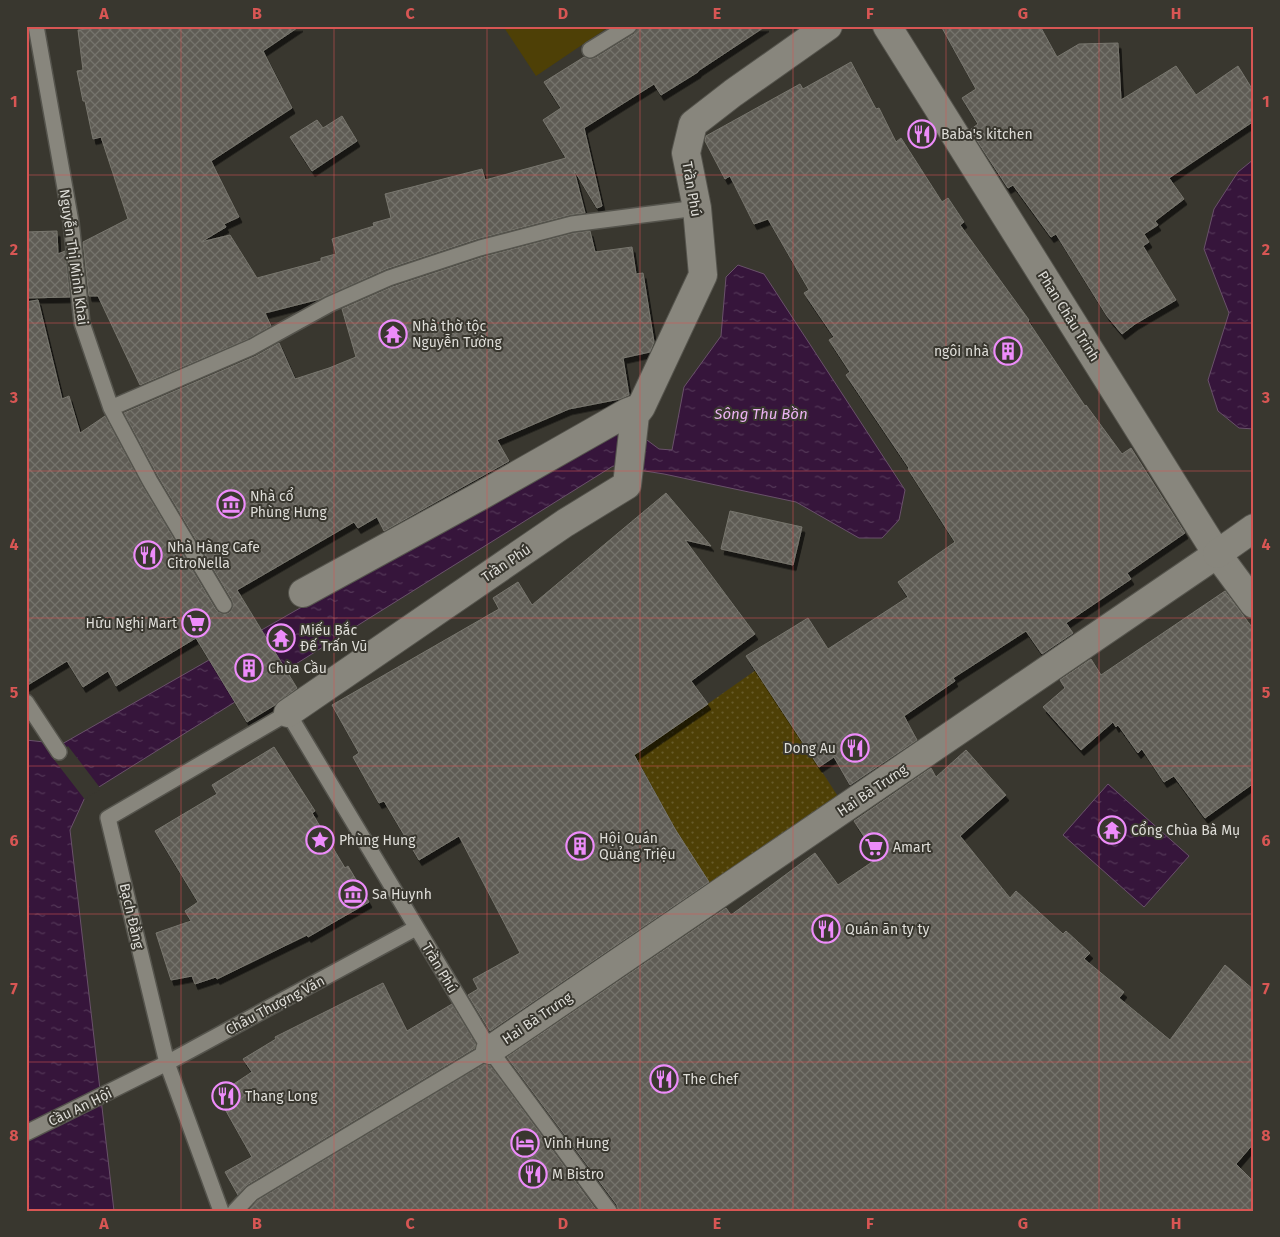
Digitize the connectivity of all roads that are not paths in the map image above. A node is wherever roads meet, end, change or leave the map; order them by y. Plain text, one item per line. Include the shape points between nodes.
1 (36, 26) edge
2 (629, 26) edge
3 (828, 26) edge
4 (888, 26) edge
5 (590, 50) dead end
6 (697, 208) junction
7 (111, 408) junction
8 (638, 411) junction
9 (1254, 528) edge
10 (1218, 554) junction
11 (303, 593) dead end
12 (1254, 604) edge
13 (224, 605) dead end
14 (26, 702) edge
15 (286, 709) junction
16 (60, 752) dead end
17 (416, 928) junction
18 (490, 1050) junction
19 (167, 1063) junction
20 (133, 1080) joint
21 (26, 1133) edge
22 (221, 1211) edge
23 (235, 1211) edge
24 (610, 1211) edge

1 - 7 lane, Nguyễn Thị Minh Khai via 71,222 82,323
2 - 5 lane
3 - 6 street, Trần Phú via 693,124 686,153
4 - 10 street, Phan Châu Trinh
6 - 7 lane via 572,224 480,248 389,278 330,304 252,347
6 - 8 street, Trần Phú via 703,274
7 - 13 lane, Nguyễn Thị Minh Khai
8 - 11 street via 628,412
8 - 15 street, Trần Phú via 627,485 564,523
9 - 10 street, Hai Bà Trưng
10 - 12 street, Phan Châu Trinh
10 - 18 street, Hai Bà Trưng
14 - 16 lane
15 - 17 lane, Trần Phú
15 - 19 lane, Bạch Đằng via 108,818
17 - 18 lane, Trần Phú
17 - 19 lane, Châu Thượng Văn
18 - 23 lane via 252,1193
18 - 24 lane, Trần Phú
19 - 20 lane, Châu Thượng Văn
19 - 22 lane, Bạch Đằng
20 - 21 lane, Cầu An Hội

